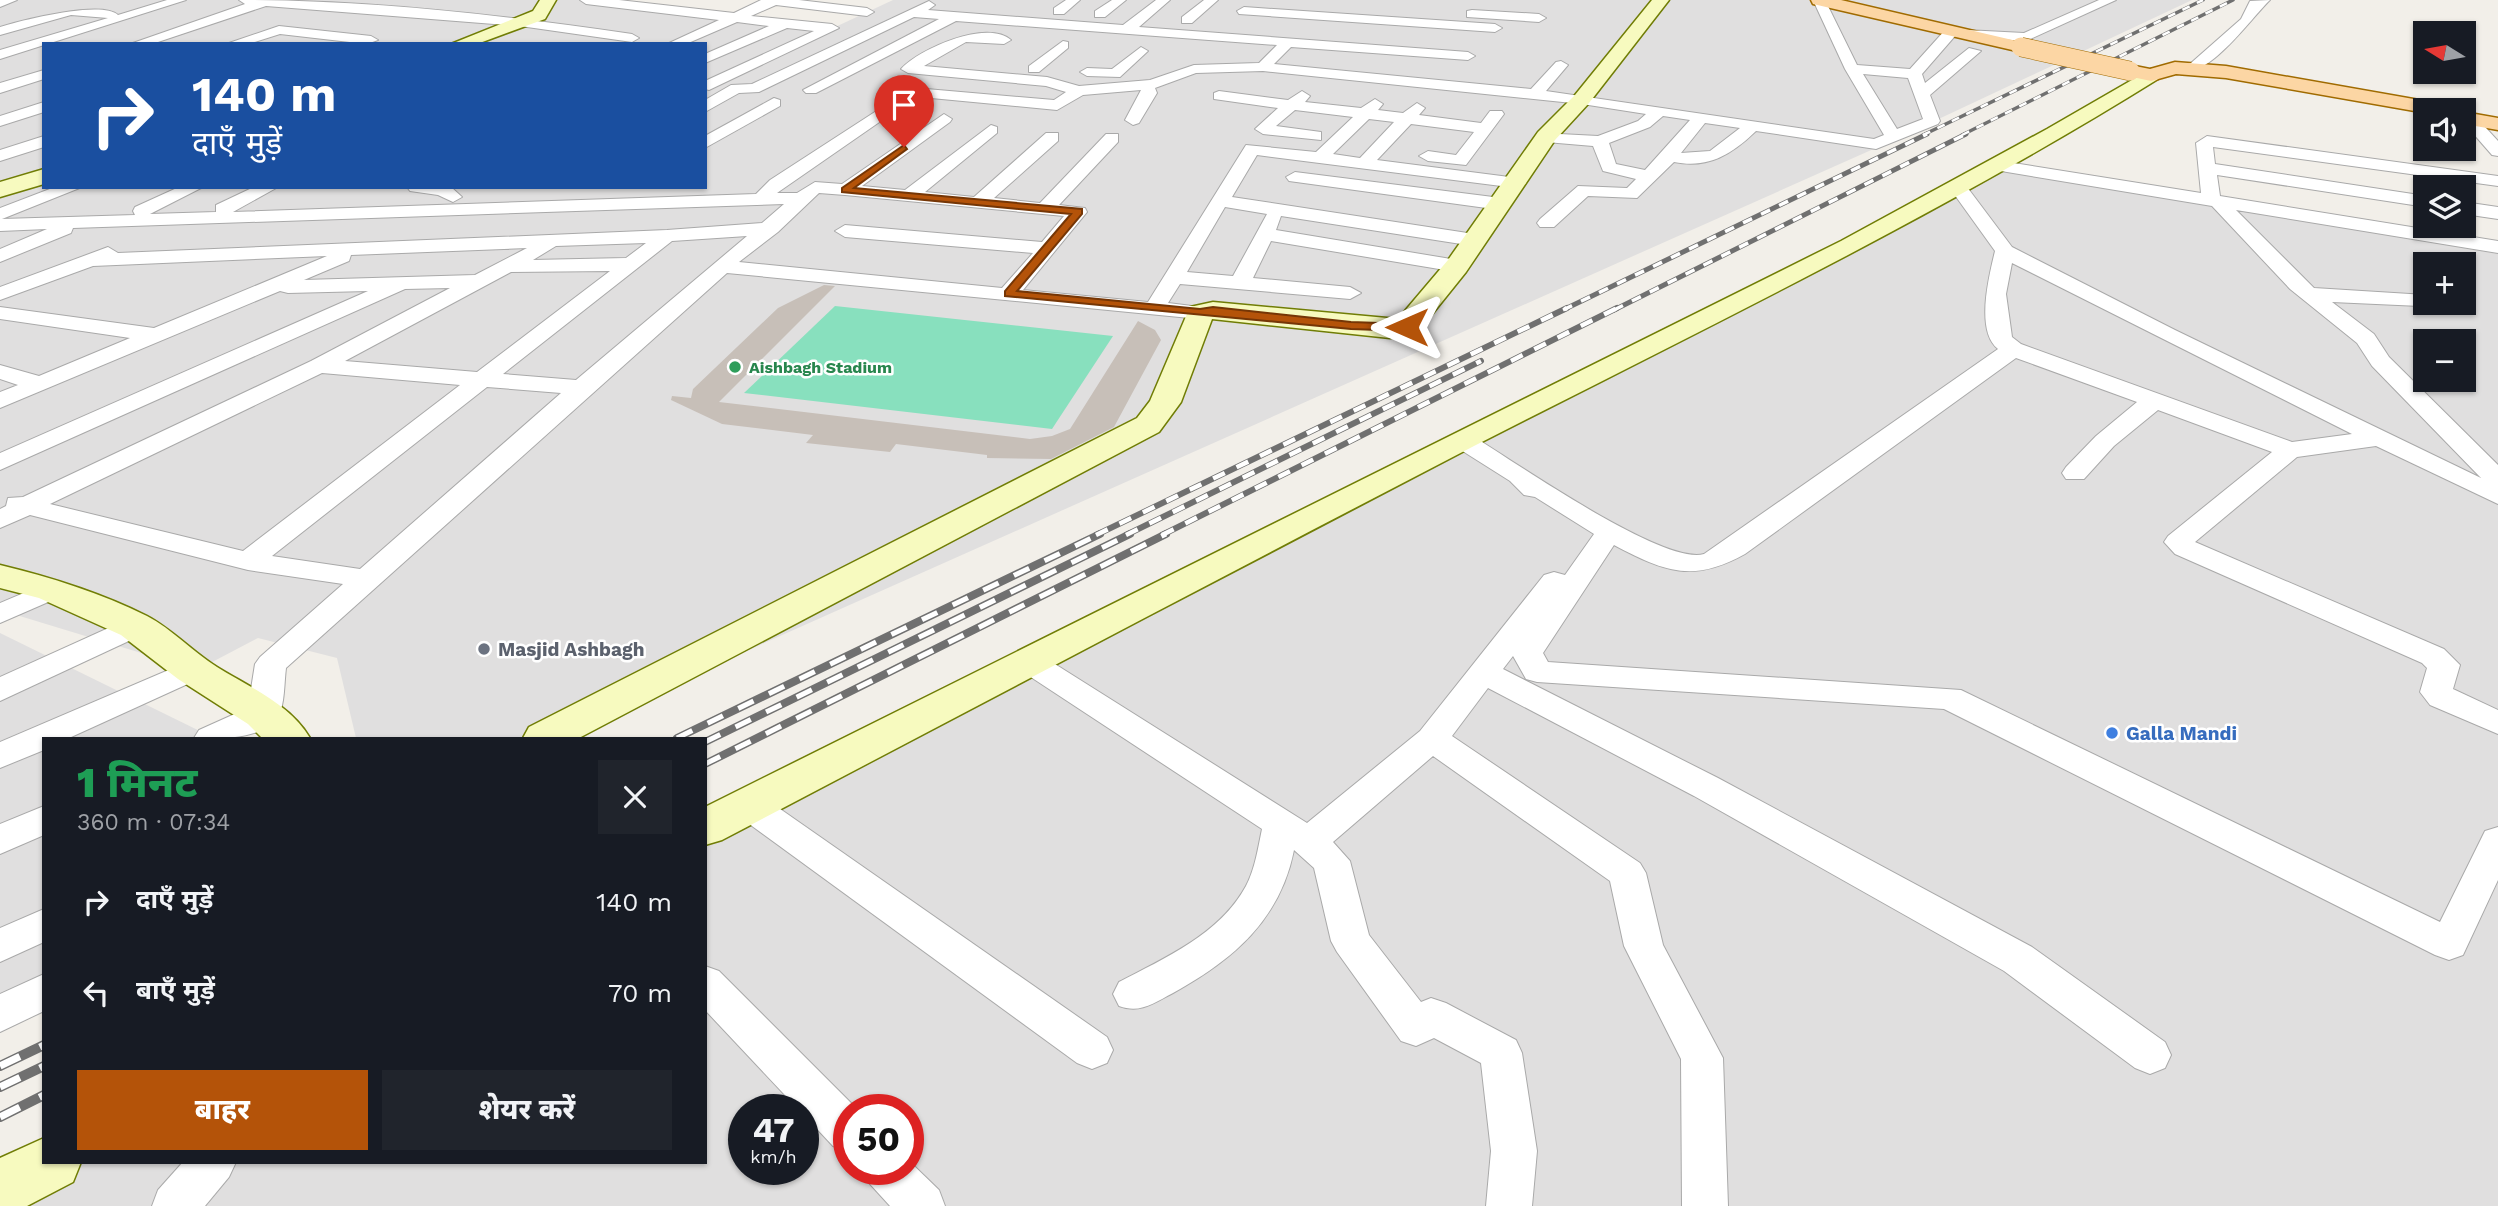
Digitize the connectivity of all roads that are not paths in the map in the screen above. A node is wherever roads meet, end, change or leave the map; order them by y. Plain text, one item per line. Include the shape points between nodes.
1 (11, 0) edge
2 (180, 0) edge
3 (245, 0) edge
4 (356, 0) edge
5 (403, 0) edge
6 (448, 0) edge
7 (586, 0) edge
8 (767, 0) edge
9 (775, 0) edge
10 (939, 0) edge
11 (1074, 0) edge
12 (1120, 0) edge
13 (1164, 0) edge
14 (1212, 0) edge
15 (1298, 0) edge
16 (1661, 0) edge
17 (1819, 0) edge
18 (2110, 0) edge
19 (2264, 0) edge
20 (268, 1) edge
21 (604, 1) edge
22 (308, 2) edge
23 (0, 3) edge
24 (481, 4) dead end
25 (884, 4) dead end
26 (335, 7) junction
27 (550, 7) edge
28 (375, 10) junction
29 (1244, 10) dead end
30 (1059, 11) junction
31 (867, 12) junction
32 (413, 13) junction
33 (910, 13) junction
34 (1100, 14) junction
35 (1285, 14) junction
36 (1405, 15) junction
37 (129, 16) junction
38 (450, 16) junction
39 (1506, 16) junction
40 (954, 17) junction
41 (1142, 17) junction
42 (735, 18) junction
43 (1539, 18) dead end
44 (520, 22) junction
45 (787, 23) junction
46 (1352, 23) junction
47 (1232, 24) junction
48 (1187, 27) junction
49 (1273, 27) junction
50 (411, 28) dead end
51 (676, 28) dead end
52 (1495, 28) junction
53 (1126, 30) junction
54 (0, 31) edge
55 (703, 31) junction
56 (824, 32) junction
57 (1951, 32) junction
58 (1394, 36) junction
59 (480, 37) junction
60 (1220, 37) junction
61 (632, 38) dead end
62 (48, 40) junction
63 (371, 40) edge
64 (66, 42) edge
65 (143, 42) edge
66 (240, 42) edge
67 (466, 42) edge
68 (514, 42) edge
69 (678, 42) edge
70 (851, 42) junction
71 (1289, 42) junction
72 (947, 47) junction
73 (1115, 49) dead end
74 (1468, 49) junction
75 (888, 50) junction
76 (1387, 50) junction
77 (1141, 51) junction
78 (1974, 51) dead end
79 (0, 55) edge
80 (927, 58) junction
81 (707, 60) edge
82 (707, 61) edge
83 (975, 62) junction
84 (1561, 65) dead end
85 (747, 67) junction
86 (1256, 68) junction
87 (1034, 69) junction
88 (1852, 69) junction
89 (2194, 69) junction
90 (1289, 70) junction
91 (2140, 73) junction
92 (1327, 74) junction
93 (1914, 74) junction
94 (42, 75) edge
95 (1363, 77) junction
96 (1399, 81) junction
97 (1147, 85) junction
98 (1439, 85) junction
99 (707, 86) edge
100 (1477, 88) junction
101 (0, 89) edge
102 (811, 90) dead end
103 (1079, 91) junction
104 (1513, 92) junction
105 (915, 93) dead end
106 (1535, 94) junction
107 (1923, 94) junction
108 (1582, 99) junction
109 (1257, 100) junction
110 (898, 102) dead end
111 (1028, 102) junction
112 (774, 103) dead end
113 (1292, 104) junction
114 (2413, 105) edge
115 (707, 106) edge
116 (42, 108) edge
117 (1328, 108) junction
118 (2413, 109) edge
119 (1660, 110) junction
120 (1367, 112) junction
121 (1009, 116) dead end
122 (1408, 117) junction
123 (1701, 117) junction
124 (944, 119) dead end
125 (2476, 119) edge
126 (1133, 120) dead end
127 (0, 121) edge
128 (1444, 122) junction
129 (2498, 122) edge
130 (1753, 125) junction
131 (2476, 128) edge
132 (991, 130) dead end
133 (1299, 134) junction
134 (1480, 134) junction
135 (1052, 136) dead end
136 (1546, 136) junction
137 (1894, 137) junction
138 (1112, 138) dead end
139 (1338, 140) junction
140 (1600, 141) junction
141 (42, 142) edge
142 (707, 142) edge
143 (1379, 147) junction
144 (2498, 151) edge
145 (1279, 152) junction
146 (1670, 156) junction
147 (0, 157) edge
148 (1313, 157) junction
149 (1364, 163) junction
150 (42, 164) edge
151 (1995, 165) junction
152 (2206, 168) junction
153 (1647, 176) junction
154 (42, 177) edge
155 (1295, 177) junction
156 (2498, 181) edge
157 (1517, 183) junction
158 (1958, 187) junction
159 (68, 189) edge
160 (190, 189) edge
161 (265, 189) edge
162 (434, 189) edge
163 (0, 190) edge
164 (845, 190) junction
165 (556, 191) edge
166 (630, 191) edge
167 (909, 196) junction
168 (467, 198) junction
169 (803, 198) junction
170 (719, 199) junction
171 (761, 199) junction
172 (2413, 200) edge
173 (1220, 201) junction
174 (979, 202) junction
175 (2215, 202) junction
176 (1501, 204) junction
177 (877, 207) dead end
178 (1045, 208) junction
179 (222, 209) junction
180 (1278, 210) junction
181 (2476, 210) edge
182 (142, 211) junction
183 (102, 213) junction
184 (2498, 213) edge
185 (0, 216) edge
186 (203, 217) junction
187 (79, 222) junction
188 (1068, 223) junction
189 (1547, 223) dead end
190 (0, 225) edge
191 (771, 228) junction
192 (845, 231) dead end
193 (1265, 234) junction
194 (667, 236) junction
195 (1474, 240) junction
196 (553, 241) junction
197 (2498, 247) edge
198 (1047, 248) junction
199 (360, 249) junction
200 (2005, 251) junction
201 (5, 253) edge
202 (1374, 253) junction
203 (88, 260) junction
204 (631, 264) junction
205 (1457, 266) junction
206 (507, 267) junction
207 (725, 267) junction
208 (1174, 277) junction
209 (484, 280) junction
210 (1240, 283) junction
211 (400, 284) junction
212 (270, 287) junction
213 (1009, 293) junction
214 (1350, 293) junction
215 (2308, 293) junction
216 (0, 294) edge
217 (2413, 300) edge
218 (1155, 307) junction
219 (0, 313) edge
220 (1200, 313) junction
221 (1332, 324) junction
222 (156, 335) junction
223 (2013, 349) junction
224 (319, 366) junction
225 (0, 372) edge
226 (482, 380) junction
227 (39, 384) junction
228 (581, 388) junction
229 (0, 401) edge
230 (2154, 401) junction
231 (2383, 438) junction
232 (1462, 439) junction
233 (2463, 444) junction
234 (2290, 450) junction
235 (2408, 450) junction
236 (0, 462) edge
237 (2075, 473) dead end
238 (1519, 475) junction
239 (2498, 480) edge
240 (2498, 496) edge
241 (13, 502) edge
242 (0, 520) edge
243 (1610, 530) junction
244 (248, 561) junction
245 (0, 576) edge
246 (366, 579) junction
247 (52, 590) junction
248 (0, 614) edge
249 (135, 626) junction
250 (1028, 661) junction
251 (192, 670) junction
252 (1483, 672) junction
253 (0, 691) edge
254 (2498, 723) edge
255 (276, 726) edge
256 (42, 737) edge
257 (42, 737) edge
258 (216, 737) edge
259 (546, 737) edge
260 (1432, 739) junction
261 (0, 756) edge
262 (750, 806) junction
263 (42, 820) edge
264 (707, 827) edge
265 (1295, 832) junction
266 (0, 840) edge
267 (2498, 841) edge
268 (42, 925) edge
269 (0, 946) edge
270 (707, 985) edge
271 (42, 992) edge
272 (1133, 995) dead end
273 (0, 1014) edge
274 (1093, 1049) dead end
275 (2150, 1055) dead end
276 (833, 1115) edge
277 (48, 1164) edge
278 (211, 1164) edge
279 (902, 1185) edge
280 (0, 1189) edge
281 (175, 1206) edge
282 (922, 1206) edge
283 (1509, 1206) edge
284 (1705, 1206) edge

1 - 23 street
2 - 37 street
3 - 20 street
4 - 26 street
5 - 28 street
6 - 32 street
7 - 21 street
8 - 9 street
9 - 31 street
9 - 42 street
10 - 33 street
11 - 30 street
12 - 34 street
13 - 41 street
14 - 48 street
15 - 35 street
16 - 108 main road
17 - 57 main road
17 - 88 street
18 - 57 street via 2026,37
19 - 89 street
20 - 22 street
20 - 65 street
21 - 42 street
22 - 26 street
24 - 38 street
25 - 31 street
26 - 28 street
27 - 44 main road
28 - 32 street
29 - 35 street
30 - 34 street
30 - 40 street via 976,5
31 - 56 street
32 - 38 street
33 - 40 street
33 - 70 street
34 - 41 street
35 - 46 street
35 - 49 street
36 - 39 street
36 - 46 street
36 - 52 street
36 - 58 street
37 - 54 street via 71,11
37 - 62 street
38 - 44 street
38 - 50 street
39 - 43 street
39 - 52 street
40 - 53 street
40 - 75 street
41 - 48 street
41 - 53 street
42 - 45 street
42 - 55 street
44 - 59 main road
44 - 61 street
45 - 56 street
45 - 81 street
46 - 49 street
46 - 58 street
47 - 48 street
47 - 49 street
47 - 60 street
48 - 53 street
48 - 60 street
48 - 77 street via 1164,50
51 - 55 street
52 - 74 street
55 - 69 street
56 - 70 street
56 - 85 street
57 - 91 main road, bridge
57 - 93 street
58 - 74 street
58 - 76 street
59 - 67 main road
59 - 68 street
60 - 71 street
62 - 64 street
62 - 79 street
63 - 66 street via 279,30
70 - 75 street
70 - 115 street via 754,89 736,89
71 - 76 street
71 - 86 street
72 - 80 street
72 - 83 street
72 - 87 street via 969,37 1019,48 1070,46
73 - 77 street
74 - 76 street
74 - 98 street via 1454,78
75 - 102 street
77 - 87 street via 1115,74
78 - 107 street
80 - 83 street
80 - 83 street via 908,69
82 - 85 street
83 - 87 street
83 - 103 street
84 - 106 street
85 - 99 street
86 - 90 street
86 - 97 street via 1194,69
86 - 109 street via 1214,100
88 - 93 street
88 - 137 street
89 - 91 main road
89 - 114 main road
89 - 118 main road
90 - 92 street
90 - 109 street
91 - 151 main road via 2055,134
92 - 95 street
92 - 113 street
93 - 107 street
94 - 101 street
95 - 96 street
95 - 117 street
96 - 98 street
96 - 120 street
97 - 103 street
97 - 126 street via 1149,93
98 - 100 street
98 - 122 street
100 - 104 street
100 - 128 street
103 - 111 street via 1059,104
104 - 106 street
104 - 134 street
105 - 111 street
106 - 108 street
107 - 137 street via 1932,121
108 - 119 street
108 - 136 main road
109 - 113 street
110 - 171 street via 776,184
111 - 121 street
112 - 142 street
113 - 117 street
113 - 133 street via 1263,129
116 - 127 street
117 - 120 street
117 - 133 street
119 - 123 street
119 - 140 street via 1644,124
120 - 122 street
120 - 139 street
122 - 128 street
122 - 143 street
123 - 130 street
123 - 146 street
124 - 164 street
125 - 129 main road
128 - 134 street via 1431,136
130 - 137 street via 1876,144
130 - 146 street via 1726,150 1695,163
131 - 144 street
132 - 167 street
133 - 139 street
133 - 145 street
134 - 143 street via 1460,160
135 - 174 street
136 - 140 street
136 - 157 main road
138 - 178 street
139 - 143 street
139 - 148 street
140 - 153 street via 1609,167
141 - 147 street
143 - 149 street
145 - 148 street
145 - 173 street via 1252,149
146 - 153 street
147 - 150 street
148 - 149 street
148 - 155 street
149 - 157 street
151 - 158 main road
151 - 175 street
152 - 156 street via 2207,141
152 - 172 street
152 - 175 street
153 - 189 street via 1631,194 1584,190
154 - 163 main road
155 - 176 street
155 - 180 street
157 - 176 main road
158 - 200 street
158 - 232 main road via 1850,246
159 - 185 street
160 - 182 street
161 - 179 street
162 - 168 street
164 - 167 street
164 - 169 street via 815,187
165 - 166 street
165 - 168 street
166 - 170 street
167 - 174 street
168 - 170 street
168 - 179 street via 346,199
168 - 186 street
168 - 199 street
169 - 171 street
169 - 191 street
170 - 171 street
173 - 180 street
173 - 208 street
174 - 178 street
175 - 197 street
175 - 215 street
176 - 195 main road
177 - 188 street
178 - 188 street via 1078,212
179 - 182 street
180 - 193 street
180 - 195 street
181 - 184 street
182 - 183 street
183 - 185 street
183 - 187 street
186 - 187 street
186 - 203 street
187 - 190 street
187 - 201 street
188 - 198 street
191 - 194 street
191 - 207 street
192 - 198 street
193 - 202 street
193 - 210 street
194 - 196 street
194 - 204 street
195 - 205 main road
196 - 199 street
196 - 206 street
198 - 213 street
199 - 203 street
199 - 212 street
200 - 223 street via 1995,294 2001,340
200 - 231 street
202 - 205 street
202 - 214 street
203 - 216 street
204 - 206 street
204 - 226 street
205 - 221 main road via 1407,327
206 - 209 street
207 - 213 street
207 - 228 street
208 - 210 street
208 - 218 street
209 - 211 street
209 - 224 street
210 - 214 street
211 - 212 street
211 - 236 street
212 - 222 street
213 - 218 street
214 - 221 street
215 - 217 street
215 - 233 street via 2366,339 2380,361
218 - 220 street
219 - 222 street
220 - 221 main road via 1213,310
220 - 259 main road via 1165,402 1148,425
222 - 227 street
223 - 230 street
223 - 243 street via 1735,548 1702,564 1649,553
224 - 226 street
224 - 241 street
225 - 227 street
226 - 228 street
226 - 244 street
227 - 229 street
228 - 246 street
230 - 234 street
230 - 237 street via 2105,440
231 - 234 street
231 - 235 street
232 - 238 street
232 - 250 main road
233 - 235 street
233 - 239 street
234 - 254 street via 2178,542 2433,656 2444,665 2436,692
235 - 240 street
238 - 243 street
238 - 252 street via 1581,538 1578,549
241 - 242 street
241 - 244 street
243 - 267 street via 1527,653 1537,672 1950,698 2449,944
244 - 246 street
245 - 247 main road
246 - 255 street via 271,664
247 - 248 street
247 - 249 main road
249 - 251 main road
249 - 253 street
250 - 262 main road
250 - 265 street
251 - 255 main road
251 - 256 street
252 - 260 street
252 - 275 street via 1706,787 2018,959
255 - 258 street
257 - 261 street
260 - 265 street
260 - 284 street via 1627,873 1644,946 1702,1058
262 - 264 main road
262 - 274 street
263 - 266 street
265 - 272 street via 1242,922 1195,962
265 - 283 street via 1331,861 1350,941 1416,1028 1431,1016 1502,1053 1514,1151
268 - 269 street
270 - 276 street
271 - 273 street
277 - 280 main road
278 - 281 street
279 - 282 street

